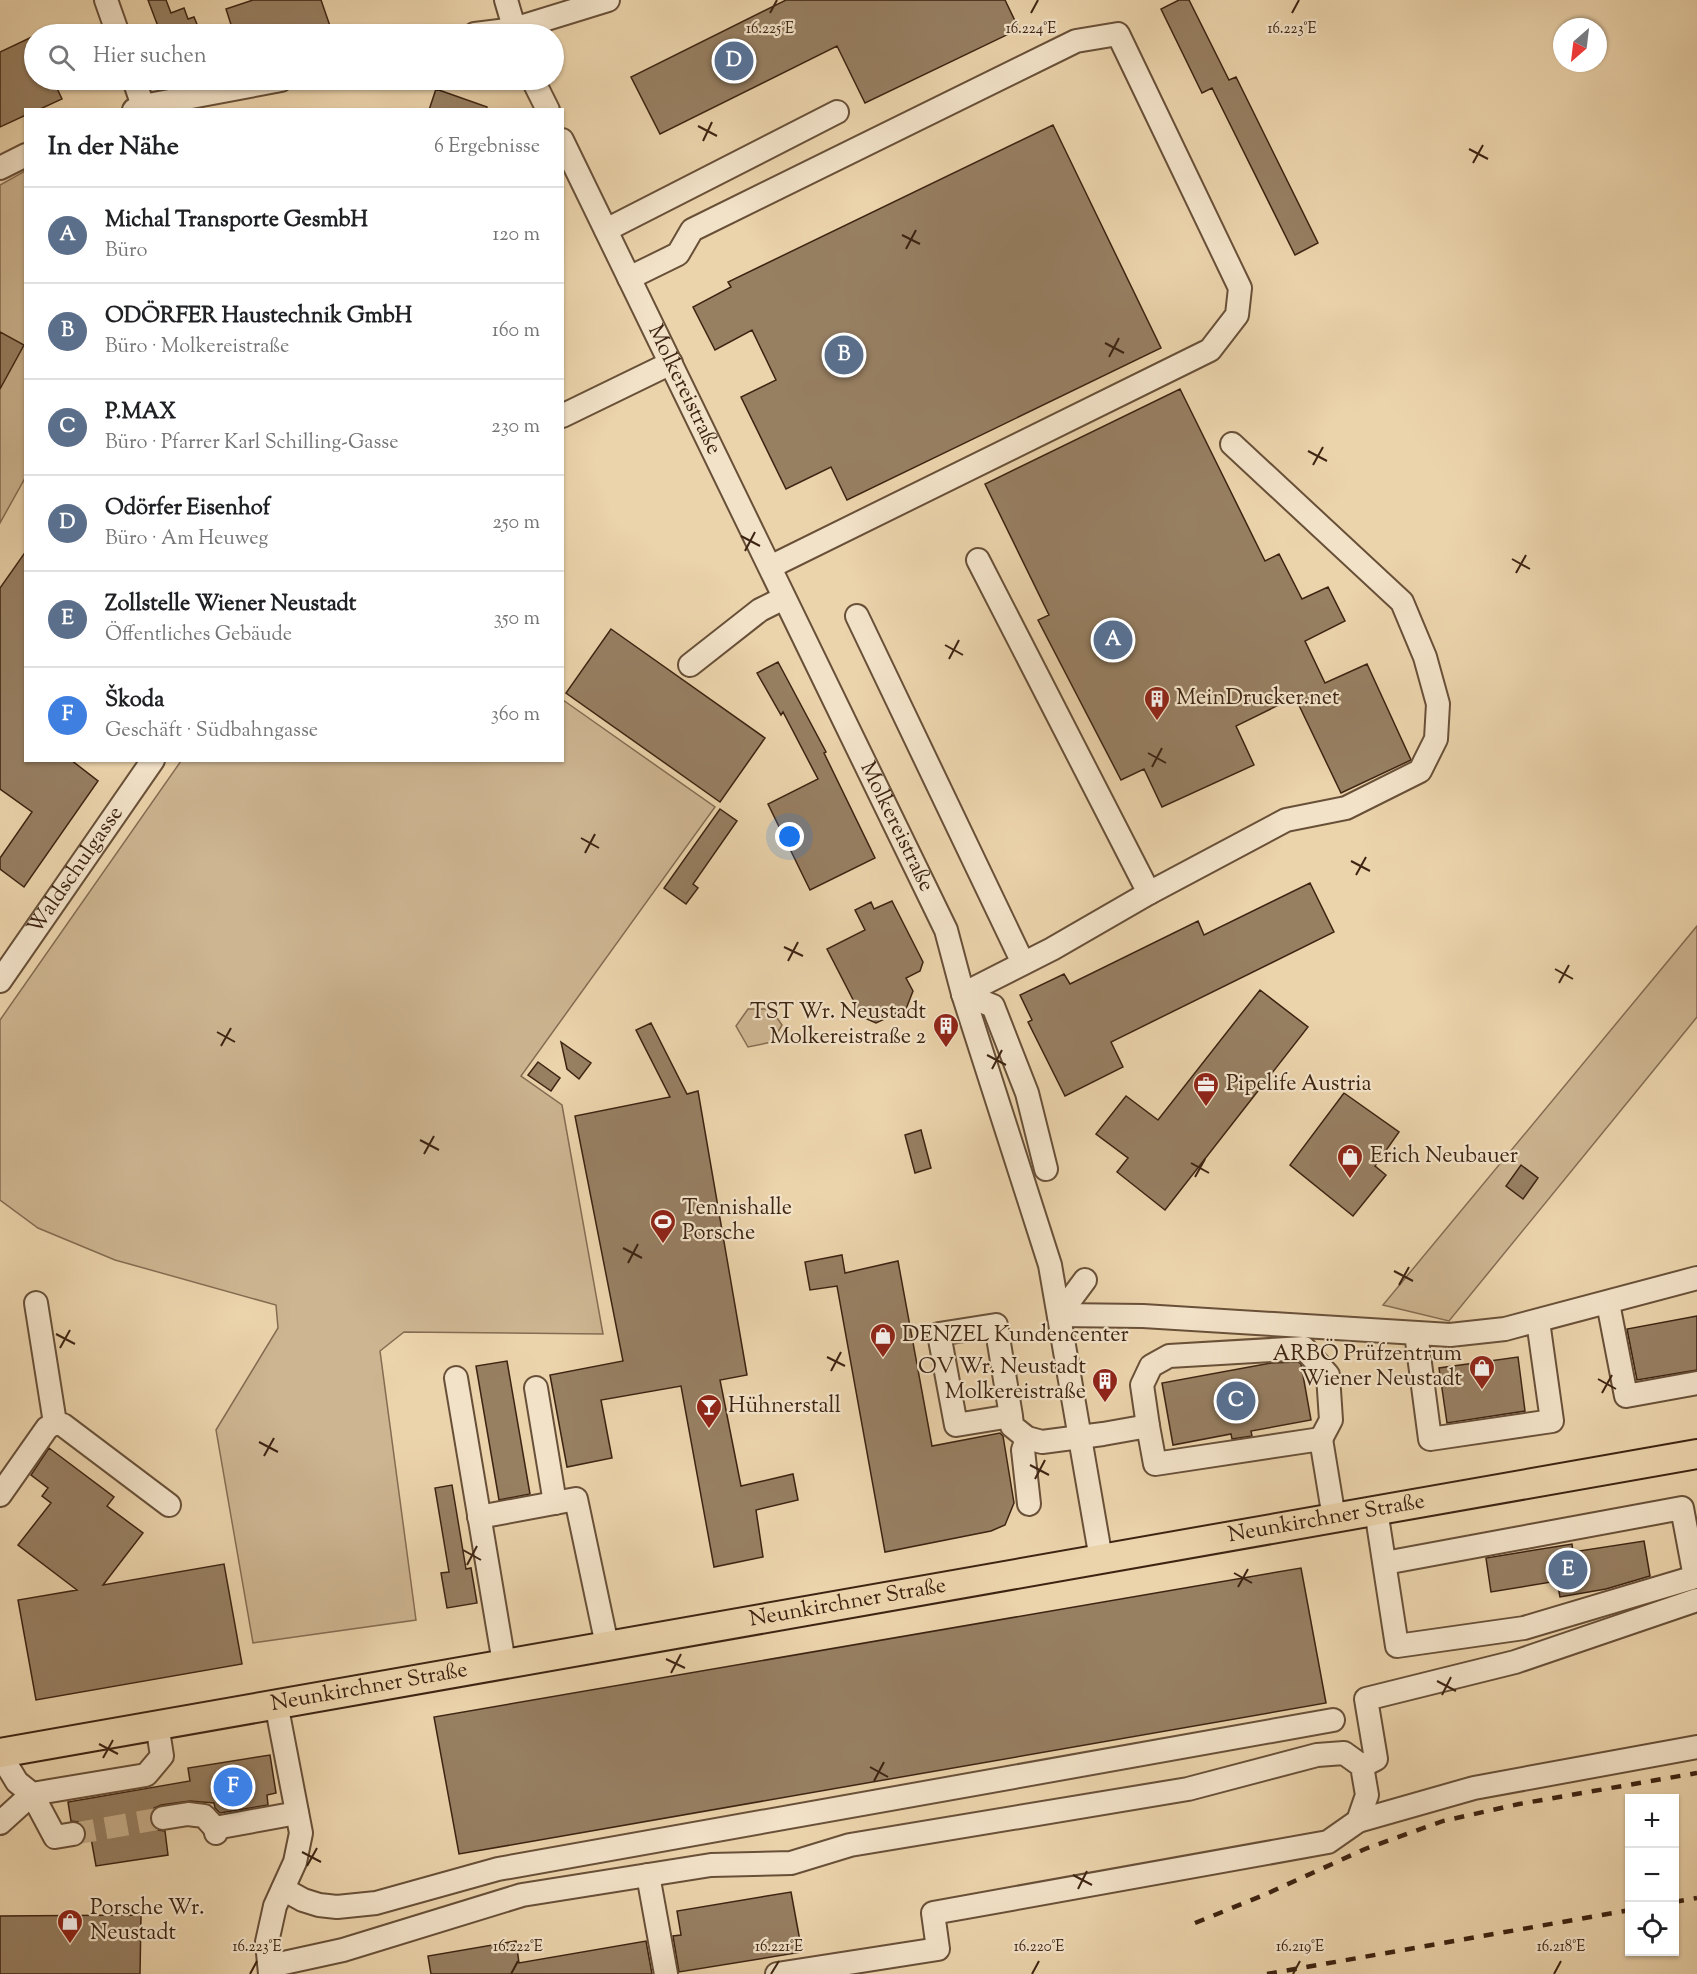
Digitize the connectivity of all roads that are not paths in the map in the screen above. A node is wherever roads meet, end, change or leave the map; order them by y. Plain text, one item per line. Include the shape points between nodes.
1 (106, 0) edge
2 (506, 0) edge
3 (608, 0) edge
4 (114, 24) edge
5 (513, 24) edge
6 (538, 24) edge
7 (136, 90) edge
8 (230, 90) edge
9 (538, 90) edge
10 (139, 108) edge
11 (547, 108) edge
12 (837, 112) dead end
13 (564, 144) edge
14 (24, 156) edge
15 (0, 168) edge
16 (606, 230) junction
17 (629, 278) junction
18 (671, 363) junction
19 (564, 415) edge
20 (1232, 444) dead end
21 (978, 560) dead end
22 (770, 567) junction
23 (784, 598) junction
24 (857, 616) dead end
25 (690, 665) dead end
26 (152, 762) edge
27 (1149, 893) junction
28 (1023, 963) junction
29 (0, 981) edge
30 (963, 994) junction
31 (1027, 1194) junction
32 (1697, 1278) edge
33 (1085, 1280) dead end
34 (36, 1303) dead end
35 (1608, 1303) junction
36 (1059, 1315) junction
37 (1538, 1321) junction
38 (1416, 1333) junction
39 (456, 1378) dead end
40 (1697, 1383) edge
41 (536, 1388) dead end
42 (1011, 1416) junction
43 (55, 1423) junction
44 (1148, 1426) junction
45 (1027, 1438) junction
46 (1080, 1438) junction
47 (1321, 1439) junction
48 (1697, 1454) edge
49 (0, 1495) edge
50 (555, 1503) junction
51 (169, 1504) dead end
52 (1029, 1504) dead end
53 (1376, 1510) junction
54 (479, 1517) junction
55 (1334, 1518) junction
56 (1101, 1559) junction
57 (1385, 1563) junction
58 (1697, 1600) edge
59 (607, 1645) junction
60 (504, 1663) junction
61 (276, 1702) junction
62 (1333, 1720) dead end
63 (157, 1724) junction
64 (1697, 1747) edge
65 (0, 1753) edge
66 (1362, 1766) junction
67 (32, 1794) junction
68 (297, 1813) junction
69 (163, 1818) tunnel mouth
70 (1358, 1821) junction
71 (0, 1823) edge
72 (74, 1834) tunnel mouth
73 (648, 1875) junction
74 (283, 1889) junction
75 (270, 1970) edge
76 (666, 1974) edge
77 (777, 1974) edge

1 - 4 street
2 - 5 street
3 - 6 street
7 - 10 street
8 - 10 street
9 - 11 street
12 - 16 street
13 - 16 street, Molkereistraße
14 - 15 street
16 - 17 street, Molkereistraße
17 - 18 street, Molkereistraße
17 - 22 street via 678,254 692,230 1076,41 1118,34 1240,288 1237,315 1210,350
18 - 19 street
18 - 22 street, Molkereistraße
20 - 27 street via 1402,602 1425,657 1438,704 1436,740 1420,771 1346,808 1286,820
21 - 27 street
22 - 23 street, Molkereistraße
23 - 25 street via 760,610
23 - 30 street, Molkereistraße via 946,930
24 - 28 street
26 - 29 street, Waldschulgasse
27 - 28 street
28 - 30 street
30 - 31 street, Molkereistraße
30 - 31 street via 993,1006 1053,1166
31 - 36 street, Molkereistraße via 1050,1265
32 - 35 street
33 - 36 street
34 - 43 street
35 - 37 street
35 - 40 street via 1626,1396
36 - 38 street via 1143,1316
36 - 46 street, Molkereistraße
37 - 38 street via 1450,1335
37 - 38 street via 1552,1421 1430,1439
39 - 54 street
41 - 50 street
42 - 42 street via 956,1425 939,1334 996,1325
42 - 45 street via 1012,1426
43 - 49 street via 47,1428
43 - 51 street via 63,1425
44 - 46 street
44 - 47 street via 1155,1464
44 - 47 street via 1142,1385 1151,1366 1169,1356 1304,1348 1328,1375 1331,1420
45 - 46 street via 1042,1442
45 - 52 street via 1023,1450
46 - 56 street, Molkereistraße
47 - 55 street
48 - 53 main road, Neunkirchner Straße
50 - 54 street
50 - 59 street via 576,1499
53 - 55 main road, Neunkirchner Straße
53 - 57 street
54 - 60 street
55 - 56 main road, Neunkirchner Straße
56 - 59 main road, Neunkirchner Straße
57 - 57 street via 1397,1647 1524,1628 1695,1577 1682,1508
58 - 66 street via 1515,1662 1366,1699 1376,1758
59 - 60 main road, Neunkirchner Straße
60 - 61 main road, Neunkirchner Straße
61 - 63 main road, Neunkirchner Straße
61 - 68 street
62 - 74 street via 498,1869 376,1903 329,1907
63 - 65 main road, Neunkirchner Straße
63 - 67 street via 162,1756 146,1775
64 - 70 street via 1474,1788
65 - 67 street via 16,1782
66 - 70 street via 1367,1795
66 - 73 street via 1344,1753 1317,1755 1188,1789 850,1845 791,1863 711,1865
67 - 71 street
67 - 72 street via 55,1837
68 - 69 street via 216,1831 204,1816
68 - 74 street via 301,1833 295,1862
70 - 77 street via 1329,1842 933,1913 938,1949
73 - 75 street via 522,1895
73 - 76 street
74 - 75 street via 267,1942

